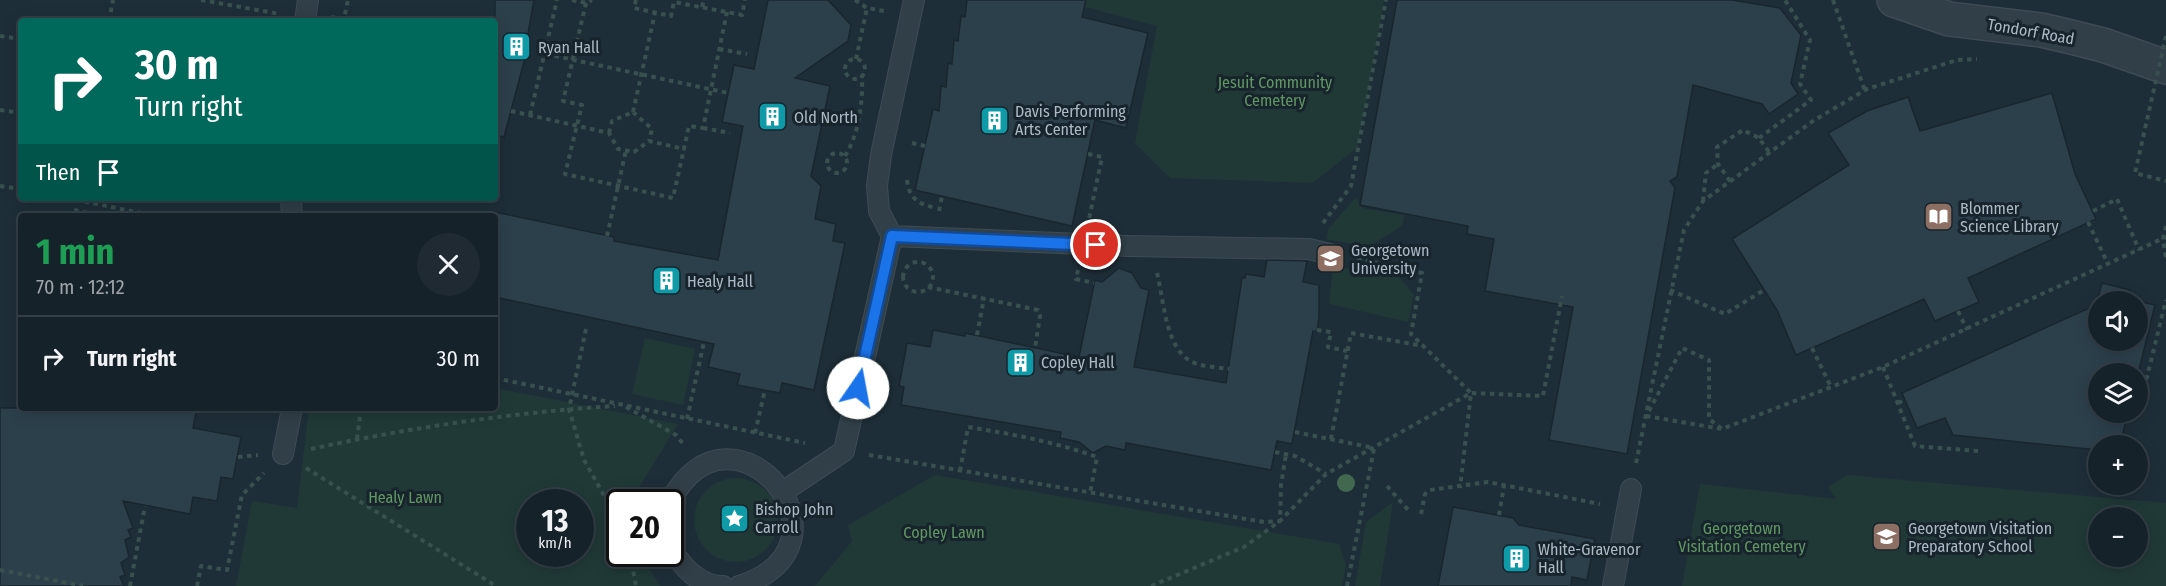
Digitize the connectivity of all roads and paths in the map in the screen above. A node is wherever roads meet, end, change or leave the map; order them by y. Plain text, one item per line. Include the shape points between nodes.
1 (113, 0) edge
2 (201, 0) edge
3 (308, 0) edge
4 (556, 0) edge
5 (572, 0) edge
6 (592, 0) edge
7 (636, 0) edge
8 (704, 0) edge
9 (745, 0) edge
10 (855, 0) edge
11 (914, 0) edge
12 (1386, 0) edge
13 (1785, 0) edge
14 (1833, 0) edge
15 (1894, 0) edge
16 (586, 3) junction
17 (702, 7) junction
18 (867, 8) junction
19 (879, 10) dead end
20 (728, 12) junction
21 (655, 13) junction
22 (110, 18) edge
23 (295, 18) edge
24 (0, 36) edge
25 (2166, 36) edge
26 (18, 39) edge
27 (720, 49) junction
28 (537, 52) dead end
29 (545, 54) junction
30 (747, 54) dead end
31 (572, 59) junction
32 (856, 59) junction
33 (1986, 59) dead end
34 (2166, 67) edge
35 (641, 75) junction
36 (862, 76) junction
37 (711, 90) junction
38 (1865, 90) junction
39 (728, 93) dead end
40 (0, 110) edge
41 (511, 111) dead end
42 (633, 112) junction
43 (825, 112) dead end
44 (18, 113) edge
45 (530, 116) junction
46 (857, 118) junction
47 (577, 125) junction
48 (703, 128) junction
49 (609, 133) junction
50 (730, 133) dead end
51 (855, 134) dead end
52 (914, 134) dead end
53 (1759, 138) junction
54 (649, 141) junction
55 (912, 143) junction
56 (852, 144) dead end
57 (925, 146) dead end
58 (684, 149) junction
59 (626, 150) junction
60 (910, 151) dead end
61 (1769, 152) junction
62 (1088, 153) dead end
63 (845, 156) junction
64 (1718, 164) junction
65 (907, 176) dead end
66 (1730, 180) junction
67 (2166, 181) edge
68 (0, 186) edge
69 (618, 186) junction
70 (18, 189) edge
71 (942, 196) dead end
72 (85, 201) edge
73 (1703, 201) junction
74 (74, 210) dead end
75 (2093, 211) dead end
76 (88, 213) edge
77 (142, 213) edge
78 (2088, 222) dead end
79 (1323, 223) dead end
80 (2166, 226) edge
81 (607, 236) dead end
82 (892, 236) junction
83 (2164, 238) edge
84 (1083, 244) junction
85 (2139, 250) junction
86 (1330, 254) joint
87 (2166, 259) edge
88 (1154, 263) dead end
89 (2108, 264) junction
90 (1076, 279) dead end
91 (1094, 283) dead end
92 (928, 287) junction
93 (1670, 290) junction
94 (1764, 290) dead end
95 (1562, 296) dead end
96 (984, 298) junction
97 (2166, 300) edge
98 (1958, 311) dead end
99 (586, 329) dead end
100 (1317, 330) dead end
101 (1967, 330) junction
102 (977, 335) dead end
103 (705, 342) dead end
104 (1423, 346) junction
105 (1035, 348) dead end
106 (1812, 348) dead end
107 (1347, 351) junction
108 (1883, 367) junction
109 (1229, 369) dead end
110 (2148, 373) edge
111 (498, 379) edge
112 (1831, 387) junction
113 (765, 390) dead end
114 (1471, 393) junction
115 (571, 395) junction
116 (1905, 400) dead end
117 (1898, 403) junction
118 (623, 406) junction
119 (568, 409) junction
120 (291, 411) edge
121 (361, 411) edge
122 (1646, 416) junction
123 (687, 419) junction
124 (1722, 429) junction
125 (1294, 432) dead end
126 (755, 433) junction
127 (357, 439) junction
128 (1331, 439) junction
129 (1374, 448) junction
130 (844, 451) junction
131 (1978, 451) dead end
132 (1275, 452) dead end
133 (283, 454) junction
134 (1286, 454) junction
135 (238, 457) dead end
136 (694, 471) junction
137 (960, 471) junction
138 (1326, 474) junction
139 (1387, 486) dead end
140 (1504, 486) junction
141 (1460, 488) junction
142 (677, 489) edge
143 (1631, 489) joint
144 (784, 491) junction
145 (1090, 493) junction
146 (242, 495) dead end
147 (606, 499) edge
148 (145, 506) dead end
149 (1627, 510) junction
150 (1409, 511) dead end
151 (1421, 514) dead end
152 (1499, 515) dead end
153 (1280, 521) junction
154 (632, 567) edge
155 (683, 567) edge
156 (0, 570) edge
157 (83, 586) edge
158 (130, 586) edge
159 (197, 586) edge
160 (496, 586) edge
161 (636, 586) edge
162 (723, 586) edge
163 (740, 586) edge
164 (1151, 586) edge
165 (1347, 586) edge
166 (1613, 586) edge

1 - 22 path
2 - 23 path
3 - 23 lane
4 - 29 path
5 - 16 path
6 - 16 path
7 - 21 path via 634,9
8 - 17 path
9 - 20 path via 742,15
10 - 18 path
11 - 82 lane via 877,186 877,203
12 - 79 path via 1351,186
13 - 53 path via 1810,40 1800,84 1811,100
14 - 38 path
15 - 34 street, Tondorf Road via 1949,19 2058,34 2103,45
16 - 31 path
17 - 20 path
17 - 21 path via 674,2 671,16
18 - 19 path
18 - 32 path
20 - 27 path
21 - 35 path
24 - 26 path
25 - 67 path, bridge via 2135,173
27 - 30 path
27 - 37 path
28 - 29 path
29 - 31 path
29 - 45 path
31 - 35 path
31 - 47 path via 563,101 582,105
32 - 36 path via 863,64
32 - 36 path via 849,61 845,70 850,78
33 - 38 path via 1957,60
35 - 37 path
35 - 42 path
36 - 46 path via 863,93
37 - 39 path
37 - 48 path
38 - 61 path
40 - 44 path
41 - 45 path
42 - 49 path via 612,121
42 - 54 path via 652,129
43 - 46 path
45 - 47 path
46 - 51 path
47 - 49 path
47 - 69 path via 565,174
48 - 50 path
48 - 58 path via 689,126
49 - 59 path via 618,149
52 - 55 path
53 - 61 path
53 - 64 path via 1743,129 1717,147
54 - 58 path
54 - 59 path via 634,152
55 - 57 path
55 - 60 path
56 - 63 path
58 - 69 path via 673,198
59 - 69 path
61 - 66 path
62 - 84 path via 1102,157
63 - 63 path via 847,166 843,171 837,173 829,168 828,159 833,154
64 - 66 path
64 - 73 path via 1706,173
65 - 71 path via 908,189 919,204 939,208
66 - 73 path
68 - 70 path
69 - 81 path
72 - 77 path
73 - 93 path via 1684,230
74 - 76 path
75 - 85 path via 2118,199
78 - 89 path
80 - 83 path
82 - 84 lane
82 - 130 lane
83 - 85 path
83 - 87 path
84 - 86 lane via 1309,249
85 - 89 path
86 - 104 path via 1422,273 1411,334
88 - 109 path via 1178,351 1195,363
89 - 101 path
90 - 91 path
92 - 92 path via 914,292 906,286 906,267 915,262 928,266 933,279
92 - 96 path
93 - 94 path via 1725,314
93 - 122 path
95 - 114 path via 1543,396
96 - 102 path
96 - 105 path via 1038,310
97 - 110 path
98 - 101 path
99 - 115 path
100 - 107 path via 1331,332 1328,347
101 - 108 path
103 - 123 path
104 - 107 path via 1351,333
104 - 114 path
106 - 112 path
107 - 128 path
108 - 112 path
108 - 117 path
111 - 115 path
112 - 124 path
113 - 126 path
114 - 129 path
114 - 141 path
115 - 118 path
115 - 119 path
116 - 117 path
117 - 131 path via 1916,446
118 - 119 path
118 - 123 path
118 - 136 path via 676,435
119 - 127 path
119 - 147 path via 584,460
120 - 133 lane
121 - 127 path
122 - 124 path
122 - 124 path via 1682,348 1709,360 1709,419
122 - 143 path
123 - 126 path
125 - 128 path
126 - 130 path
127 - 133 path
128 - 129 path
129 - 138 path
129 - 165 path
130 - 137 path
130 - 144 lane
132 - 134 path
133 - 135 path
133 - 160 path
134 - 138 path
134 - 153 path
136 - 142 lane
136 - 144 lane via 733,460 753,465 771,476
137 - 145 path
137 - 145 path via 968,427 1091,453 1097,457
138 - 153 path
139 - 150 path
140 - 141 path via 1488,482
140 - 149 path
140 - 152 path
141 - 151 path via 1430,490 1425,494
143 - 149 lane
144 - 163 lane via 792,521 786,551 775,568 759,580
145 - 153 path via 1264,522
146 - 159 path via 227,570 201,566
148 - 158 path
149 - 166 lane
153 - 164 path via 1244,547
154 - 161 path
155 - 162 lane via 698,579
156 - 157 path

